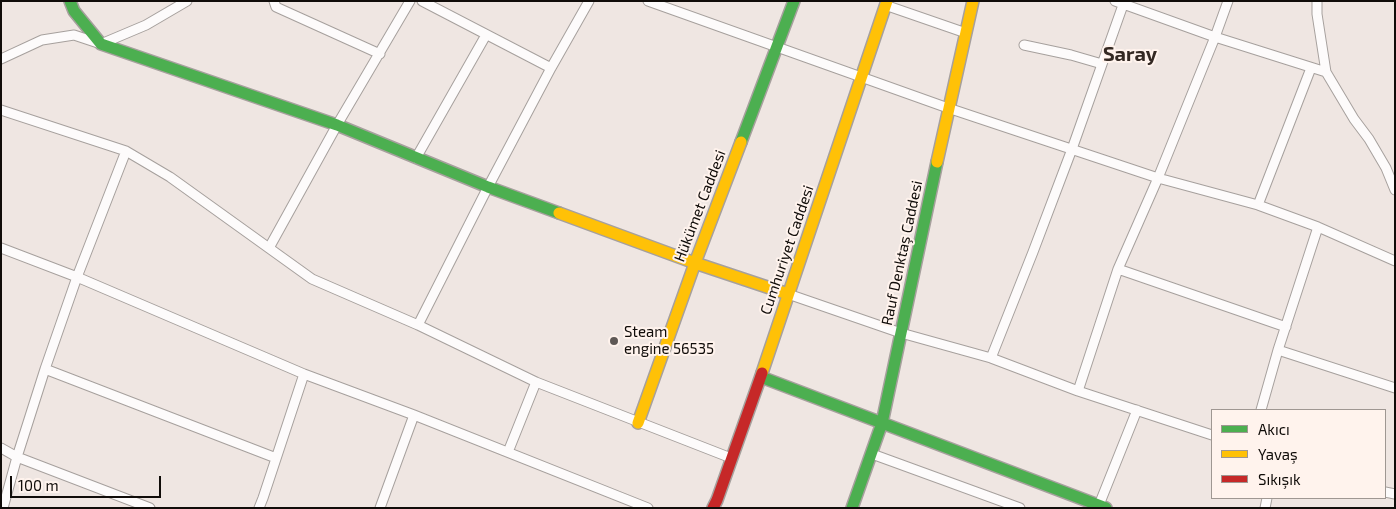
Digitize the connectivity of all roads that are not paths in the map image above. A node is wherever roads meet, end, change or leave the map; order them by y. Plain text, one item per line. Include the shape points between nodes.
1 (70, 1) edge
2 (187, 1) edge
3 (274, 1) edge
4 (410, 1) edge
5 (422, 1) edge
6 (589, 1) edge
7 (648, 1) edge
8 (794, 1) edge
9 (973, 1) edge
10 (1228, 1) edge
11 (1317, 1) edge
12 (886, 3) edge
13 (1119, 3) edge
14 (966, 33) junction
15 (486, 35) junction
16 (1215, 38) junction
17 (101, 44) junction
18 (1024, 45) dead end
19 (776, 47) junction
20 (380, 54) junction
21 (1, 59) edge
22 (1102, 64) junction
23 (551, 68) junction
24 (1311, 68) junction
25 (1326, 72) junction
26 (861, 77) junction
27 (948, 108) junction
28 (1, 110) edge
29 (337, 125) junction
30 (1072, 149) junction
31 (126, 151) junction
32 (416, 158) junction
33 (1158, 178) junction
34 (488, 187) junction
35 (1395, 190) edge
36 (1258, 204) junction
37 (1318, 227) junction
38 (1, 248) edge
39 (269, 248) junction
40 (1395, 260) edge
41 (695, 263) junction
42 (1118, 269) junction
43 (76, 277) junction
44 (788, 294) junction
45 (418, 324) junction
46 (1286, 327) junction
47 (901, 333) junction
48 (1278, 350) junction
49 (991, 358) junction
50 (45, 369) junction
51 (304, 374) junction
52 (761, 377) junction
53 (536, 382) junction
54 (1395, 388) edge
55 (1078, 391) junction
56 (1262, 409) edge
57 (1137, 410) junction
58 (414, 414) junction
59 (638, 423) junction
60 (882, 423) junction
61 (1211, 435) edge
62 (1, 448) edge
63 (508, 452) junction
64 (872, 454) junction
65 (17, 456) junction
66 (276, 458) junction
67 (731, 458) junction
68 (123, 503) edge
69 (1102, 506) edge
70 (3, 508) edge
71 (150, 508) edge
72 (259, 508) edge
73 (380, 508) edge
74 (648, 508) edge
75 (713, 508) edge
76 (852, 508) edge
77 (1020, 508) edge

1 - 17 street via 74,11
2 - 17 street via 146,25
3 - 20 street via 276,7
4 - 20 street
5 - 15 street
6 - 23 street
7 - 19 street
8 - 19 street, Hükümet Caddesi
9 - 14 street, Rauf Denktaş Caddesi
10 - 16 street
11 - 25 street
12 - 14 street
12 - 26 street, Cumhuriyet Caddesi
13 - 16 street
13 - 22 street
14 - 27 street, Rauf Denktaş Caddesi
15 - 23 street
15 - 32 street
16 - 24 street
16 - 33 street
17 - 21 street via 74,35 42,40
17 - 29 street
18 - 22 street
19 - 26 street
19 - 41 street, Hükümet Caddesi
20 - 29 street
22 - 30 street
23 - 34 street
24 - 25 street
24 - 36 street
25 - 35 street via 1369,138
26 - 27 street
26 - 44 street, Cumhuriyet Caddesi
27 - 30 street
27 - 47 street, Rauf Denktaş Caddesi
28 - 31 street
29 - 32 street
29 - 39 street
30 - 33 street
30 - 49 street
31 - 39 street via 170,177
31 - 43 street
32 - 34 street
33 - 36 street
33 - 42 street
34 - 41 street
34 - 45 street
36 - 37 street
37 - 40 street
37 - 46 street
38 - 43 street
39 - 45 street via 312,279
41 - 44 street
41 - 59 street, Hükümet Caddesi
42 - 46 street
42 - 55 street
43 - 50 street
43 - 51 street
44 - 47 street
44 - 52 street, Cumhuriyet Caddesi
45 - 53 street
46 - 48 street
47 - 49 street
47 - 60 street, Rauf Denktaş Caddesi
48 - 54 street
48 - 56 street
49 - 55 street
50 - 65 street
50 - 66 street
51 - 58 street
51 - 66 street
52 - 60 street
52 - 67 street, Cumhuriyet Caddesi
53 - 59 street
53 - 63 street
55 - 57 street
57 - 61 street
57 - 69 street
58 - 63 street
58 - 73 street
59 - 67 street
60 - 64 street, Rauf Denktaş Caddesi
60 - 69 street
62 - 65 street
63 - 74 street
64 - 76 street, Rauf Denktaş Caddesi
64 - 77 street
65 - 68 street
65 - 70 street
66 - 72 street
67 - 75 street, Cumhuriyet Caddesi
68 - 71 street

